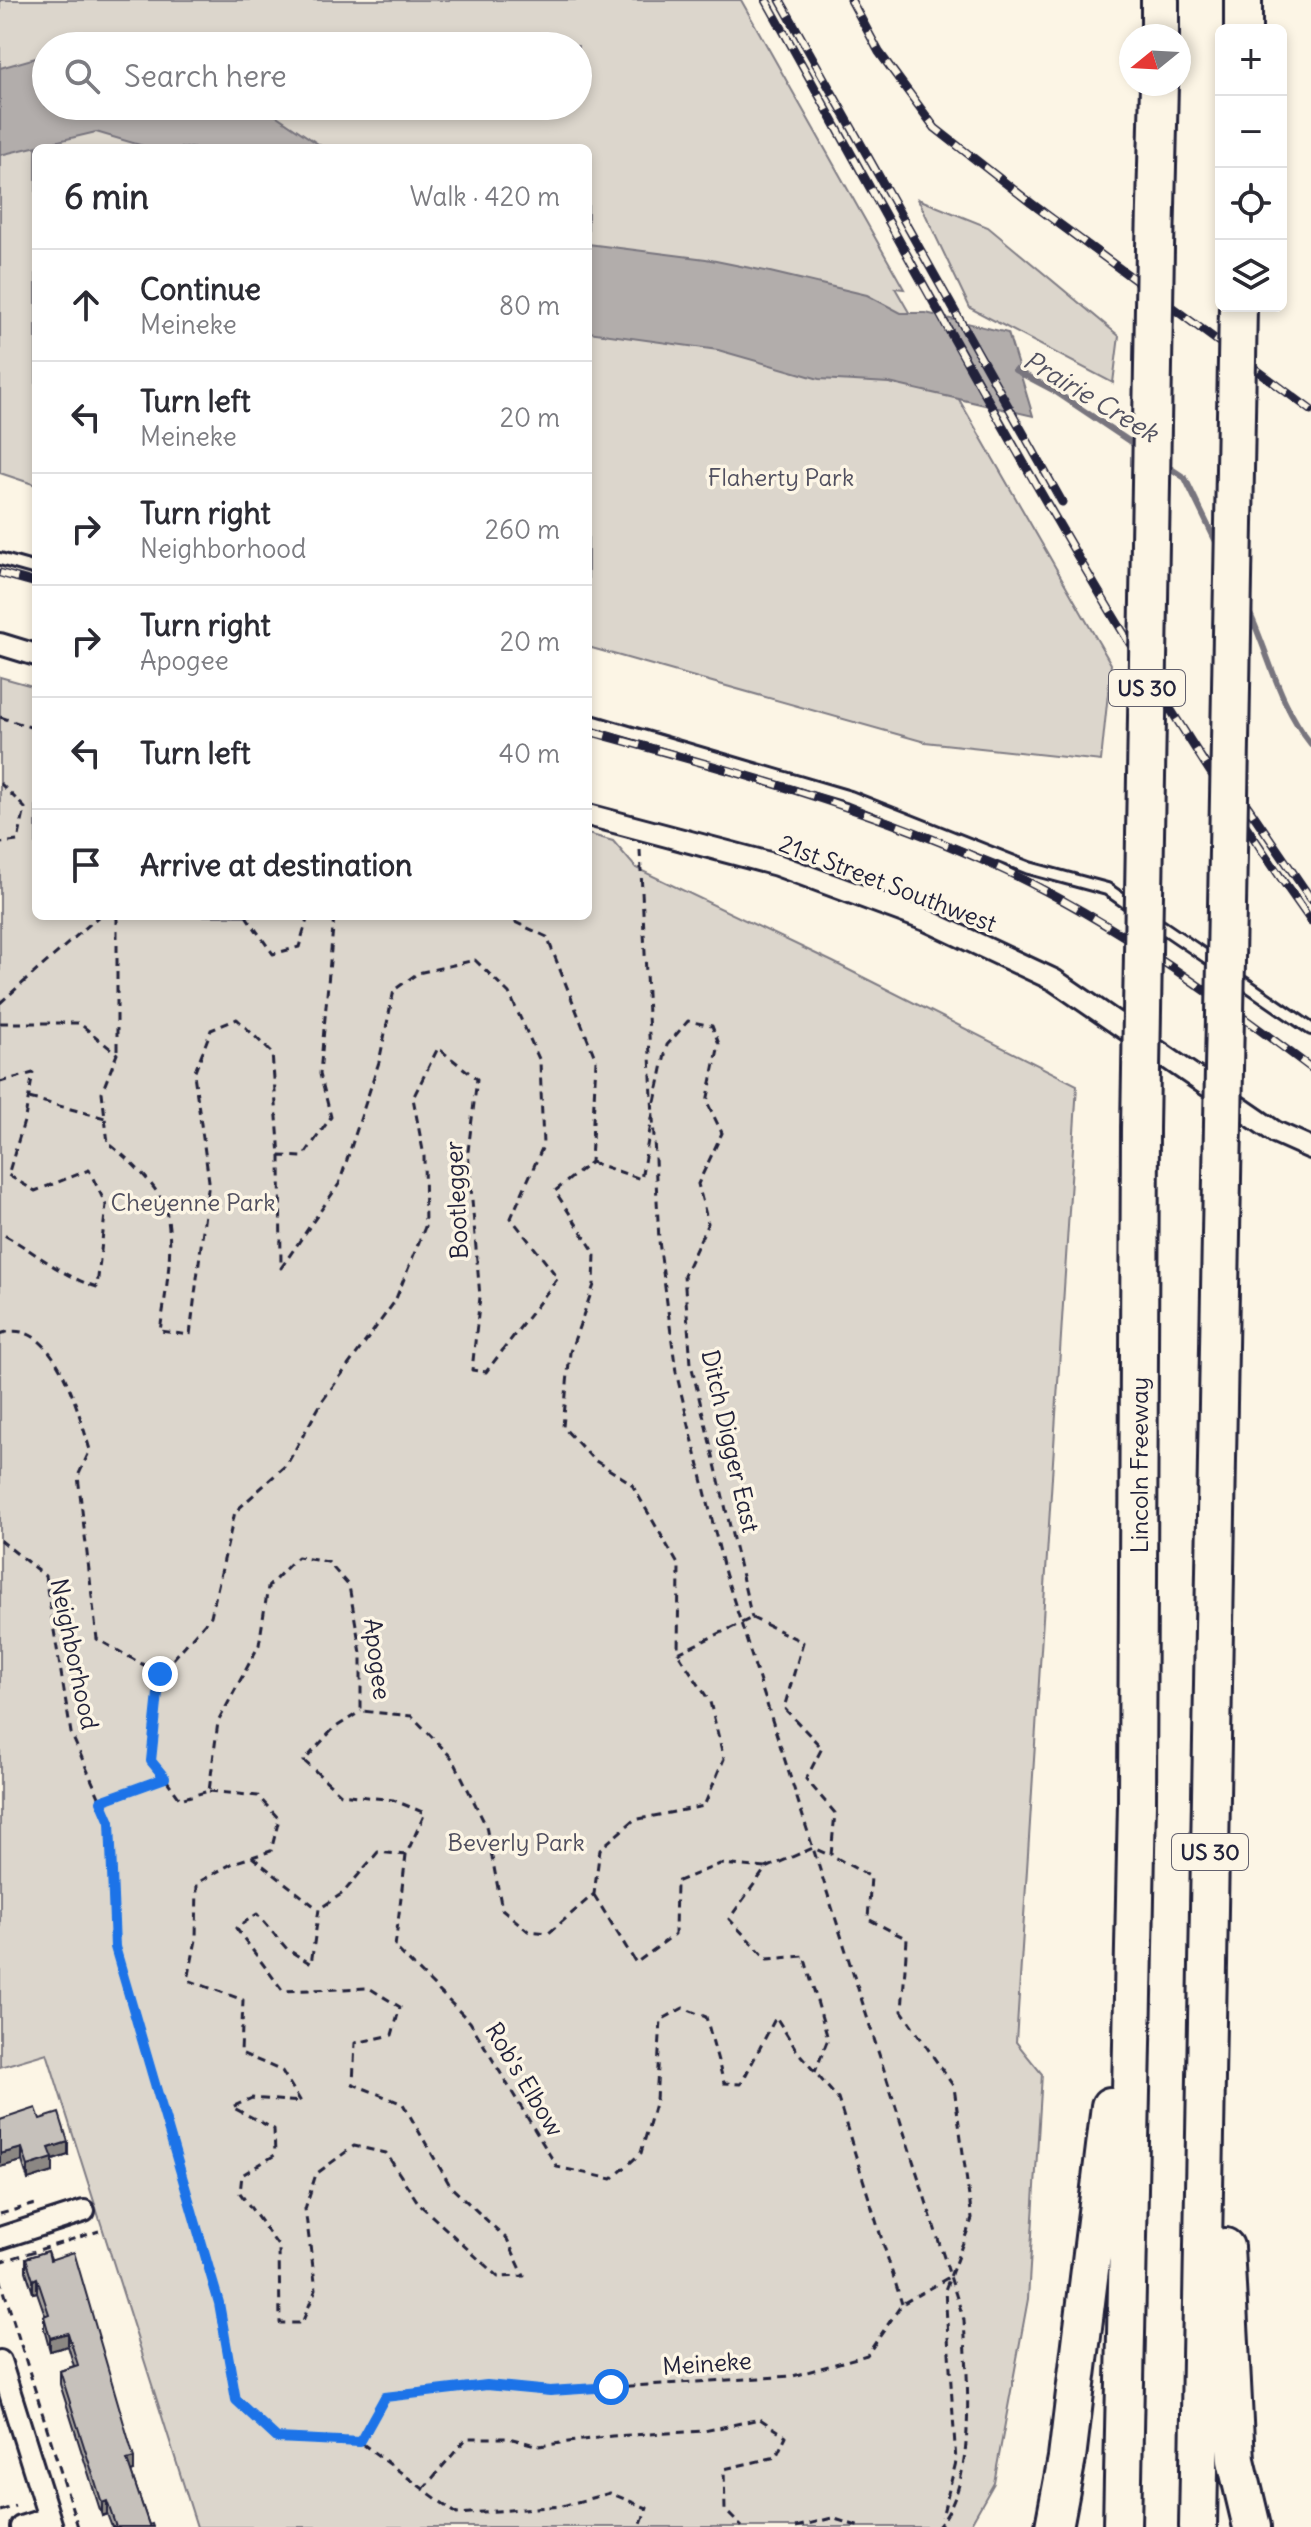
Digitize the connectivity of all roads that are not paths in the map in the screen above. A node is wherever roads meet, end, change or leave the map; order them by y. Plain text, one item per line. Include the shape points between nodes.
1 (1160, 0) edge
2 (1243, 0) edge
3 (1160, 24) edge
4 (1243, 24) edge
5 (1159, 96) edge
6 (1238, 312) edge
7 (0, 559) edge
8 (32, 568) edge
9 (0, 644) edge
10 (32, 654) edge
11 (592, 721) edge
12 (592, 816) edge
13 (1311, 1029) edge
14 (1311, 1148) edge
15 (1137, 1802) junction
16 (1208, 1942) junction
17 (84, 2211) dead end
18 (0, 2238) edge
19 (0, 2361) edge
20 (50, 2523) edge
21 (21, 2527) edge
22 (1054, 2527) edge
23 (1122, 2527) edge
24 (1198, 2527) edge
25 (1252, 2527) edge

1 - 3 highway
2 - 4 highway
5 - 15 highway, Lincoln Freeway / US 30, bridge via 1140,1129
6 - 16 highway, US 30, bridge
7 - 8 lane
9 - 10 street
11 - 13 lane via 850,797 1029,868 1107,889
12 - 14 street, 21st Street Southwest via 777,865 926,920 1040,973 1275,1132
15 - 22 highway via 1118,1937 1109,2119
15 - 23 highway, US 30
16 - 24 highway, US 30
16 - 25 highway via 1236,2460
17 - 18 street
19 - 20 street
20 - 21 street

